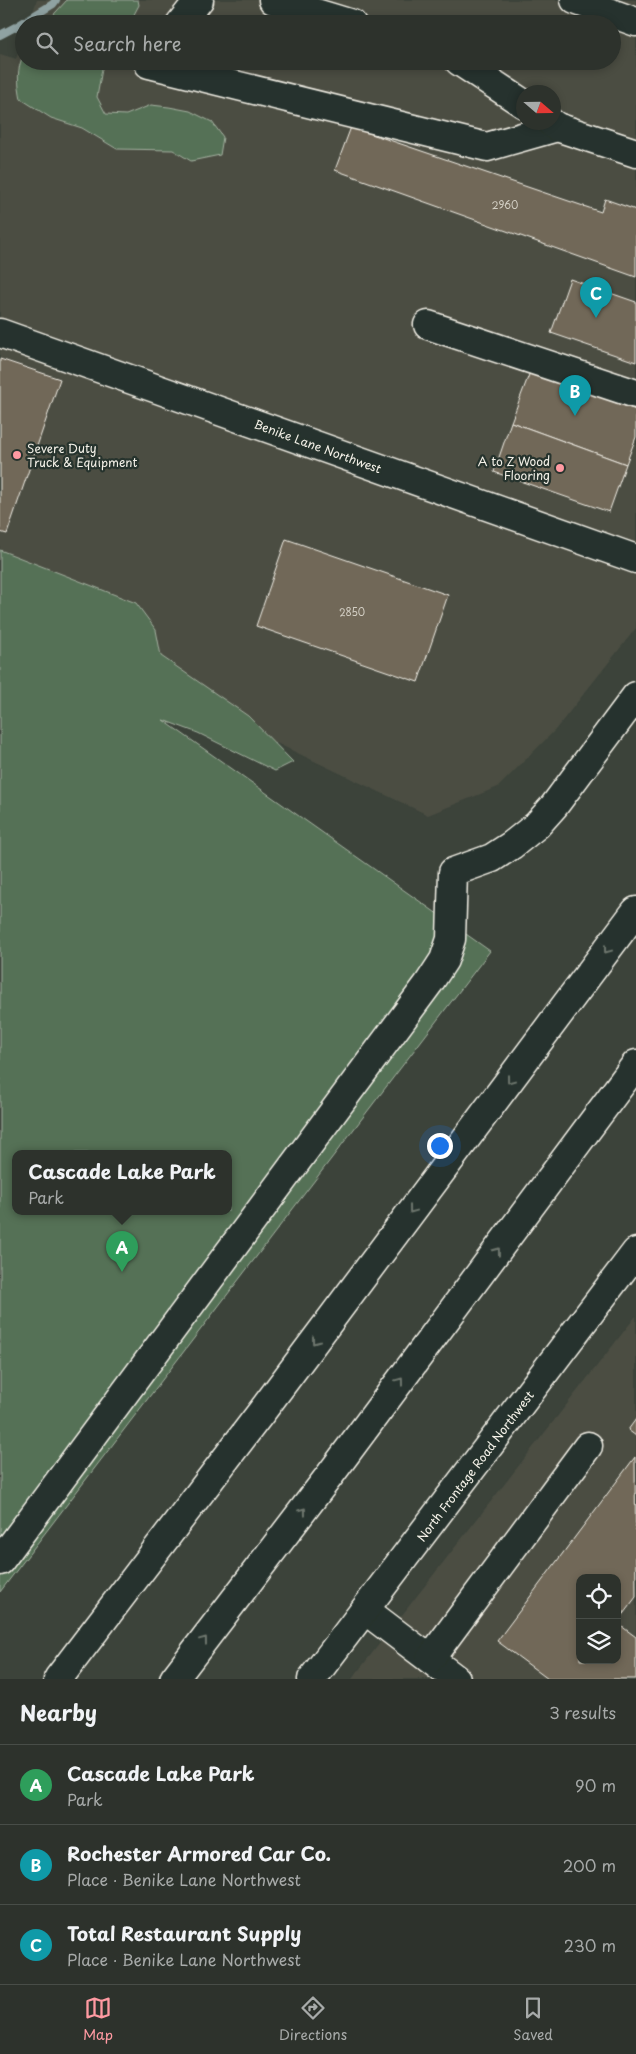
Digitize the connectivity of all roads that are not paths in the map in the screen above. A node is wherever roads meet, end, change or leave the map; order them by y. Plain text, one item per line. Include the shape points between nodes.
1 (198, 0) edge
2 (273, 0) edge
3 (575, 0) edge
4 (187, 15) edge
5 (322, 15) edge
6 (617, 15) edge
7 (621, 17) edge
8 (636, 22) edge
9 (173, 70) edge
10 (473, 70) edge
11 (516, 99) edge
12 (561, 128) edge
13 (538, 130) edge
14 (636, 153) edge
15 (428, 324) dead end
16 (0, 333) edge
17 (636, 394) edge
18 (636, 559) edge
19 (636, 696) edge
20 (636, 911) edge
21 (636, 1064) edge
22 (636, 1252) edge
23 (588, 1446) dead end
24 (0, 1561) edge
25 (365, 1610) junction
26 (430, 1659) junction
27 (58, 1679) edge
28 (174, 1679) edge
29 (312, 1679) edge
30 (456, 1679) edge

1 - 4 main road
2 - 5 main road
3 - 6 main road
7 - 8 main road
9 - 13 main road via 487,147
10 - 11 main road
12 - 14 main road
15 - 17 main road
16 - 18 main road, Benike Lane Northwest
19 - 24 main road via 537,824 492,858 454,872 451,939 444,960
20 -> 27 main road
28 -> 21 main road
22 - 25 main road, North Frontage Road Northwest
23 - 26 main road
25 - 26 main road
25 - 29 main road, North Frontage Road Northwest
26 - 30 main road

